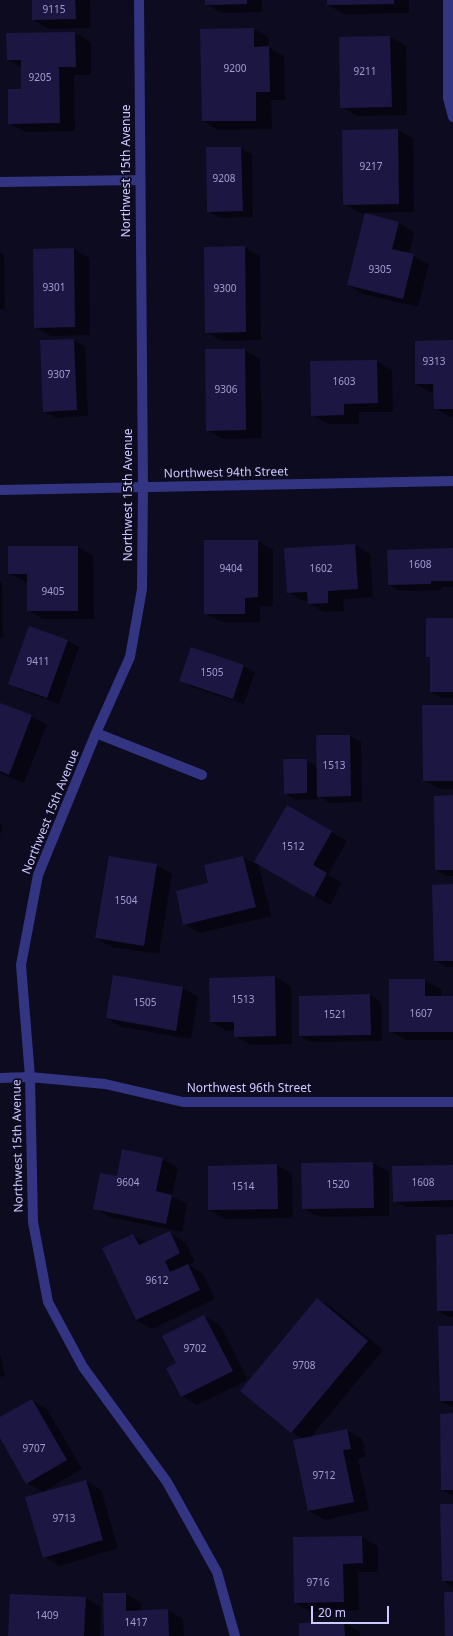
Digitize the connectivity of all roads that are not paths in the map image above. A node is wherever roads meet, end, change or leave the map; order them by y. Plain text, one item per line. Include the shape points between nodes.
1 (139, 0) edge
2 (448, 0) edge
3 (453, 117) edge
4 (140, 180) junction
5 (0, 182) edge
6 (453, 481) edge
7 (143, 487) junction
8 (0, 490) edge
9 (96, 733) junction
10 (202, 775) dead end
11 (30, 1077) junction
12 (0, 1078) edge
13 (453, 1102) edge
14 (235, 1636) edge

1 - 4 street, Northwest 15th Avenue
2 - 3 street via 448,98
4 - 5 street
4 - 7 street, Northwest 15th Avenue
6 - 7 street, Northwest 94th Street
7 - 8 street, Northwest 94th Street
7 - 9 street, Northwest 15th Avenue via 142,589 130,657
9 - 10 street
9 - 11 street, Northwest 15th Avenue via 38,875 21,965
11 - 12 street, Northwest 96th Street
11 - 13 street, Northwest 96th Street via 105,1084 184,1102
11 - 14 street, Northwest 15th Avenue via 33,1222 48,1302 83,1367 167,1482 217,1572

